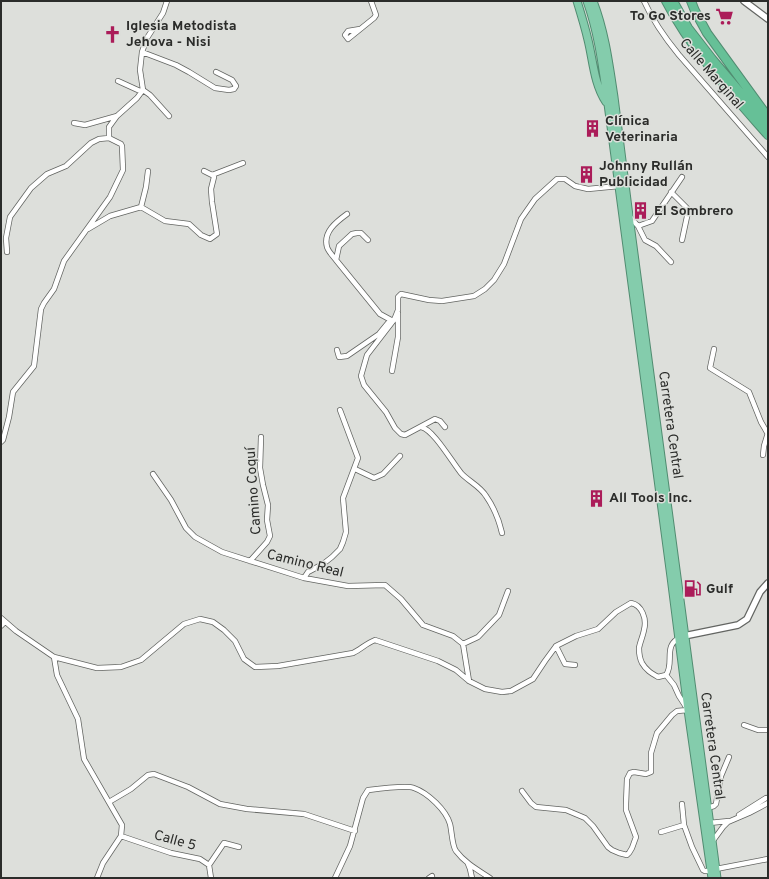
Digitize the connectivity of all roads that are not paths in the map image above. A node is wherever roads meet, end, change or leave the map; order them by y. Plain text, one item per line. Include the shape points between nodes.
1 (167, 1) edge
2 (371, 1) edge
3 (577, 1) edge
4 (586, 1) edge
5 (593, 1) edge
6 (644, 1) edge
7 (666, 1) edge
8 (673, 1) edge
9 (691, 1) edge
10 (694, 1) edge
11 (744, 1) edge
12 (694, 11) junction
13 (768, 20) edge
14 (360, 29) dead end
15 (142, 52) junction
16 (216, 72) dead end
17 (118, 81) dead end
18 (143, 90) junction
19 (608, 104) junction
20 (117, 116) junction
21 (169, 116) dead end
22 (768, 117) edge
23 (74, 123) dead end
24 (768, 125) edge
25 (768, 135) edge
26 (109, 138) junction
27 (768, 157) edge
28 (243, 163) dead end
29 (148, 171) dead end
30 (204, 171) dead end
31 (212, 175) junction
32 (682, 177) dead end
33 (619, 186) junction
34 (671, 192) junction
35 (141, 207) junction
36 (347, 214) dead end
37 (629, 216) junction
38 (638, 226) junction
39 (85, 230) junction
40 (368, 240) dead end
41 (682, 240) dead end
42 (7, 252) dead end
43 (336, 260) junction
44 (671, 262) dead end
45 (398, 310) junction
46 (392, 320) junction
47 (714, 349) dead end
48 (337, 350) dead end
49 (392, 371) dead end
50 (340, 410) dead end
51 (421, 427) junction
52 (445, 427) dead end
53 (768, 434) edge
54 (261, 437) dead end
55 (1, 442) edge
56 (763, 455) dead end
57 (400, 456) dead end
58 (355, 468) junction
59 (152, 474) dead end
60 (502, 533) dead end
61 (250, 561) junction
62 (304, 578) junction
63 (768, 583) edge
64 (508, 591) dead end
65 (1, 618) edge
66 (5, 622) junction
67 (1, 626) edge
68 (682, 637) junction
69 (463, 644) junction
70 (556, 646) junction
71 (54, 657) junction
72 (575, 665) dead end
73 (666, 675) junction
74 (469, 681) junction
75 (688, 710) junction
76 (744, 725) dead end
77 (768, 730) edge
78 (729, 757) dead end
79 (522, 791) dead end
80 (767, 801) edge
81 (109, 802) junction
82 (682, 804) dead end
83 (707, 808) junction
84 (728, 822) junction
85 (710, 823) junction
86 (684, 825) junction
87 (355, 831) junction
88 (661, 832) dead end
89 (120, 836) junction
90 (712, 842) junction
91 (239, 847) dead end
92 (768, 859) edge
93 (467, 862) junction
94 (209, 865) junction
95 (713, 873) edge
96 (97, 878) edge
97 (212, 878) edge
98 (335, 878) edge
99 (472, 878) edge
100 (490, 878) edge
101 (717, 878) edge

1 - 15 street
2 - 14 street via 376,15
3 - 19 highway via 596,76
4 - 19 highway, Carretera Central via 602,62
5 - 37 highway, Carretera Central via 609,60
6 - 27 street, Calle Marginal via 666,39
7 - 25 highway via 706,64
8 - 24 highway via 688,28
9 - 12 highway
10 - 12 highway
11 - 13 street
12 - 22 highway
15 - 16 street via 189,72 215,88 234,89 236,86 232,80
15 - 18 street via 140,70
17 - 18 street
18 - 20 street
18 - 21 street
19 - 33 highway, Carretera Central
20 - 23 street via 85,125
20 - 26 street via 109,127
26 - 39 street via 122,146 123,170 110,197
26 - 42 street via 91,143 66,166 46,174 31,188 10,217 6,238
28 - 31 street
29 - 35 street
30 - 31 street
31 - 35 street via 212,202 217,234 210,239 189,224 165,220
32 - 34 street
33 - 45 street via 588,189 575,186 565,179 557,179 535,199 522,219 504,264 486,289 474,296 442,301 401,294 398,297
33 - 68 highway, Carretera Central via 671,577
34 - 38 street via 652,221
34 - 41 street via 688,212
35 - 39 street via 110,216
36 - 43 street via 335,223 326,237 327,248
37 - 38 street
37 - 68 highway, Carretera Central via 674,550
38 - 44 street via 644,240 656,246
39 - 55 street via 64,261 54,289 41,310 34,366 13,392
40 - 43 street via 361,233 352,234 339,246
43 - 46 street via 380,314
45 - 46 street
45 - 49 street via 398,337
46 - 48 street via 379,334 347,356 339,357
46 - 51 street via 367,355 361,376 364,385 401,434 405,435
47 - 53 street via 710,368 749,392
50 - 58 street via 358,458
51 - 52 street via 435,419
51 - 60 street via 425,428 444,449 461,473 486,495
53 - 56 street
54 - 61 street, Camino Coquí via 260,468 268,505 270,536 268,542
57 - 58 street via 383,474 374,478
58 - 62 street via 344,498 346,532 340,549 323,564 308,572
59 - 61 street, Camino Real via 171,500 186,528 195,537 222,552
61 - 62 street, Camino Real
62 - 69 street, Camino Real via 348,586 385,585 401,598 423,625 453,636
63 - 68 street via 760,592 747,619 738,625
64 - 69 street via 499,615 478,637
65 - 66 street
66 - 67 street
66 - 71 street
68 - 73 street via 672,643
68 - 75 highway, Carretera Central
68 - 83 highway, Carretera Central
69 - 74 street
70 - 72 street via 565,664
70 - 73 street via 598,629 616,612 633,603 645,618 645,630 639,649 642,662 646,670 658,677
70 - 74 street via 533,679 511,691 485,689
71 - 74 street via 98,668 122,667 141,660 184,624 200,619 213,622 224,630 244,659 255,667 278,666 353,653 376,640 438,660
71 - 81 street via 57,675 78,719 84,759
73 - 75 street
75 - 79 street via 677,711 657,734 651,753 651,772 630,773 627,779 626,810 636,837 628,854 619,853 608,847 585,818 566,810 536,807
75 - 95 highway, Carretera Central
76 - 77 street via 758,730
78 - 83 street via 721,776 716,804
80 - 84 street
81 - 87 street via 148,775 154,774 188,787 220,804 304,814
81 - 89 street via 122,825
82 - 86 street
83 - 85 highway, Carretera Central
84 - 85 street
84 - 90 street
85 - 90 highway, Carretera Central
86 - 88 street
86 - 95 street via 700,866 705,871
87 - 93 street via 363,798 368,790 413,787 442,808 449,823 455,850
87 - 98 street
89 - 94 street, Calle 5 via 200,859
89 - 96 street
90 - 95 highway, Carretera Central
91 - 94 street via 224,843
92 - 95 street
93 - 99 street
93 - 100 street
94 - 97 street, Calle 5
95 - 101 highway, Carretera Central

